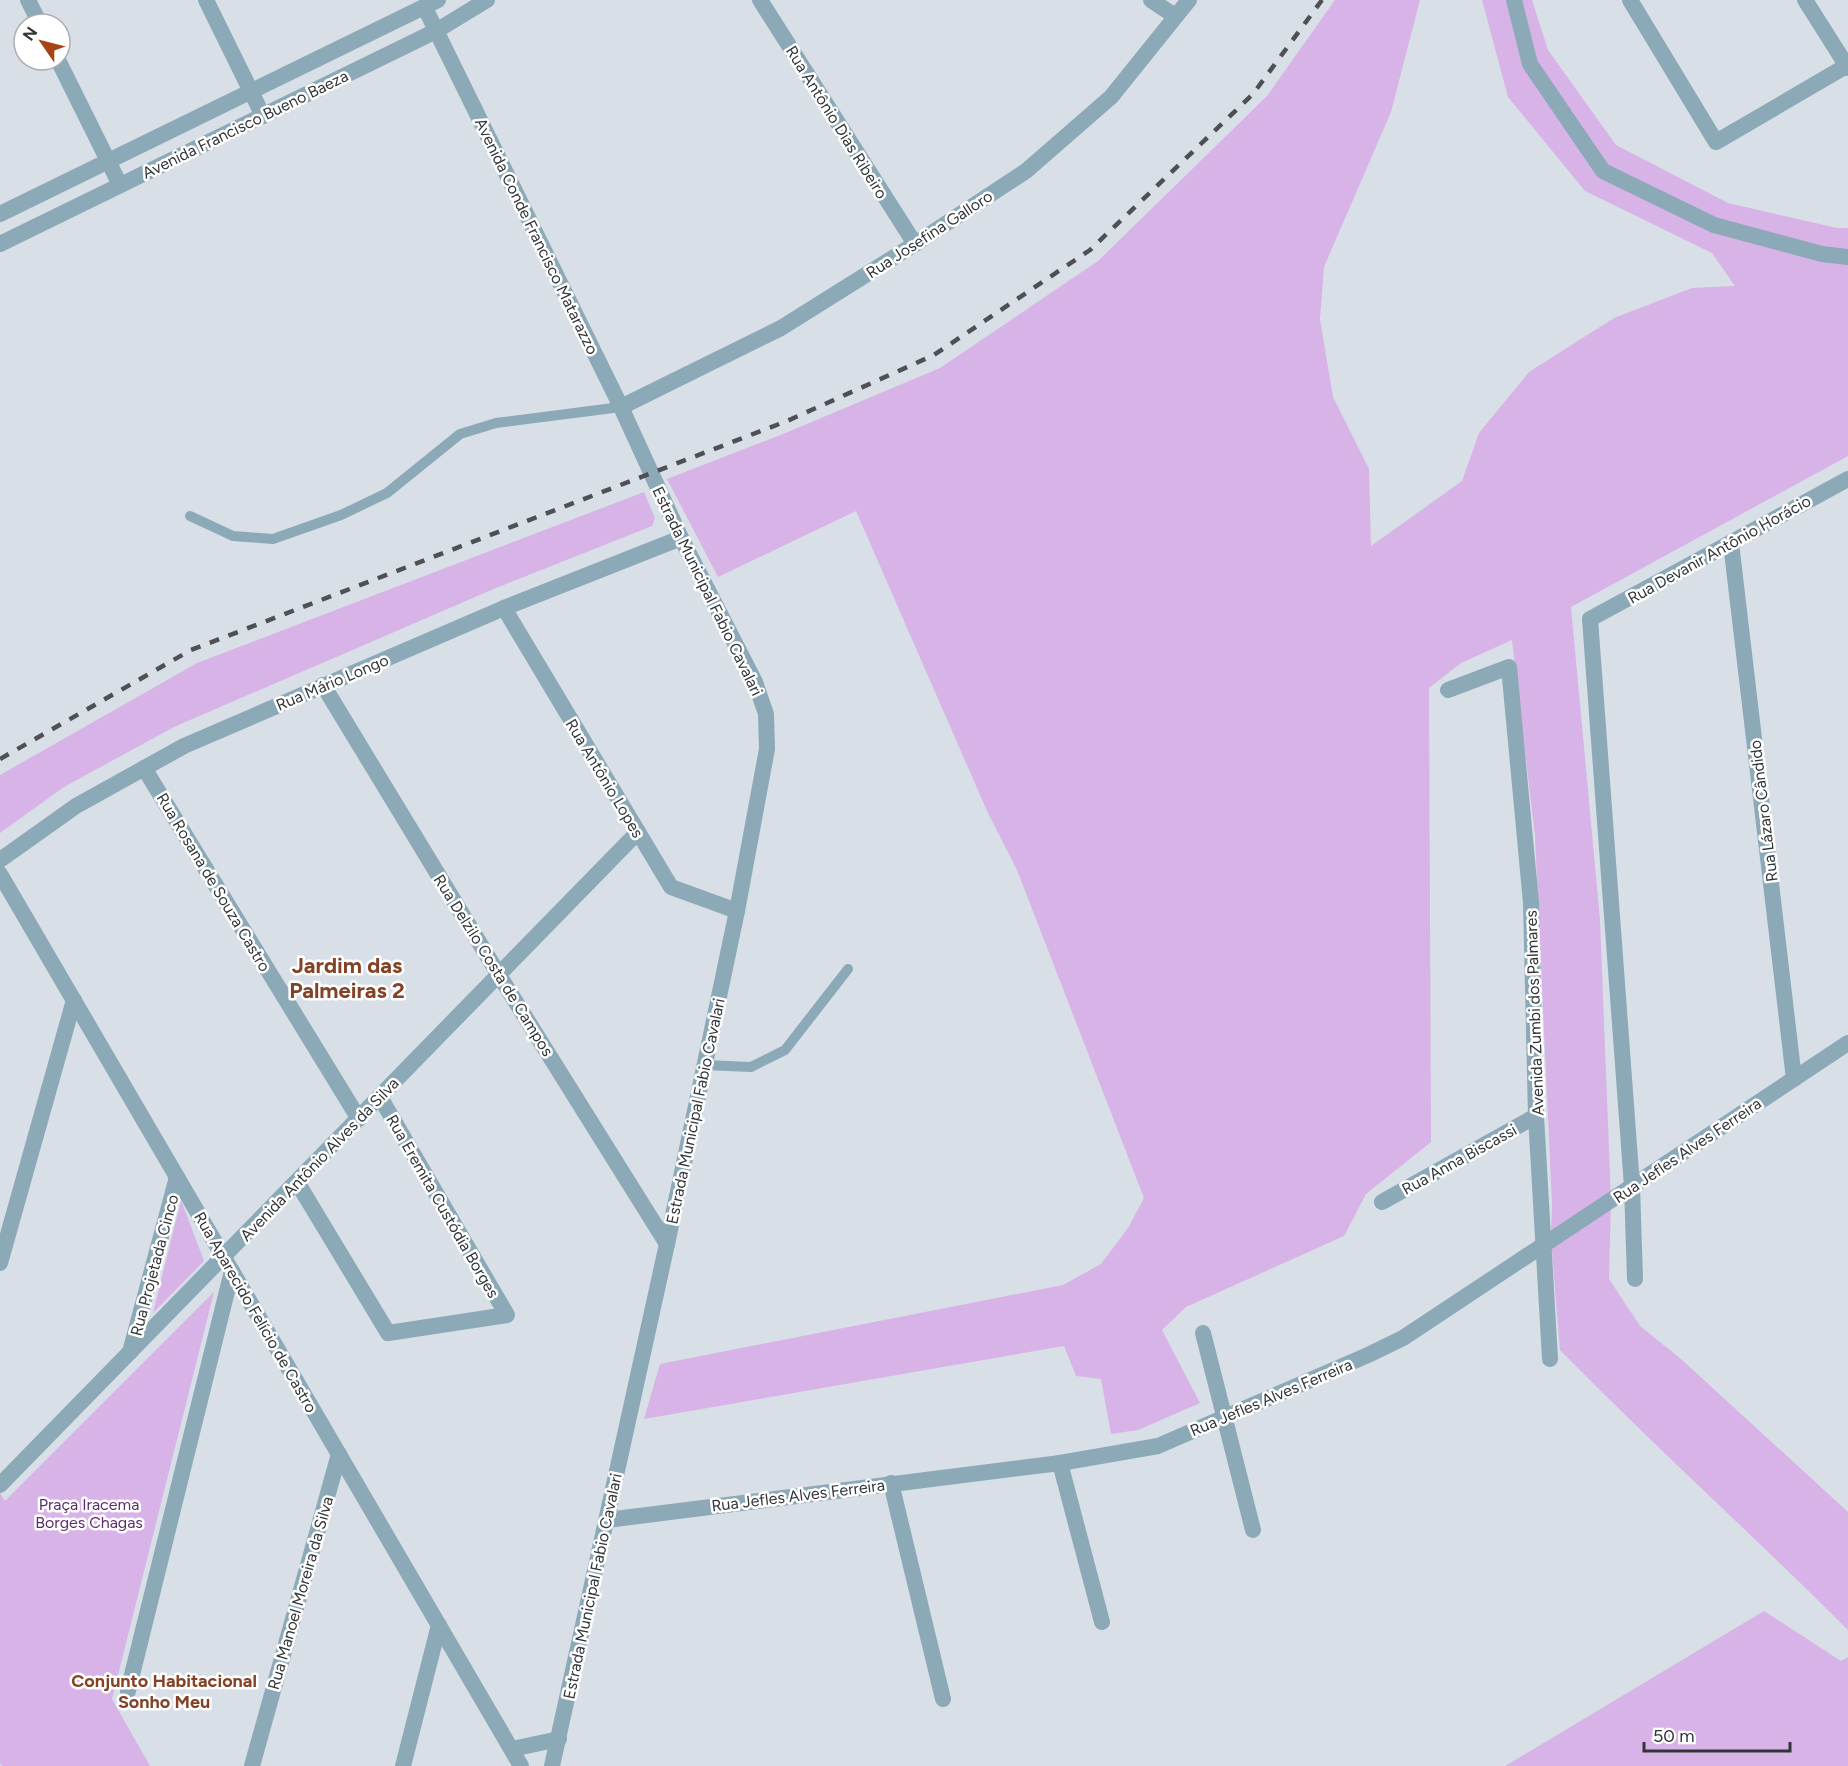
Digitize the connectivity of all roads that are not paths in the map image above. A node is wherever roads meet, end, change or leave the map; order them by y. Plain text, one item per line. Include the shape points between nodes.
1 (206, 0) edge
2 (487, 0) edge
3 (760, 0) edge
4 (1151, 0) edge
5 (1189, 0) edge
6 (1514, 0) edge
7 (1630, 0) edge
8 (1805, 0) edge
9 (428, 3) edge
10 (1175, 16) junction
11 (436, 31) junction
12 (1847, 66) edge
13 (64, 72) edge
14 (251, 91) junction
15 (263, 116) junction
16 (108, 160) junction
17 (120, 185) junction
18 (0, 214) edge
19 (0, 244) edge
20 (915, 244) junction
21 (1848, 257) edge
22 (621, 407) junction
23 (652, 474) joint
24 (1848, 479) edge
25 (190, 516) dead end
26 (681, 538) junction
27 (1731, 543) junction
28 (504, 608) junction
29 (324, 686) junction
30 (1448, 690) dead end
31 (144, 768) junction
32 (638, 832) junction
33 (0, 860) edge
34 (0, 874) edge
35 (737, 911) junction
36 (848, 969) dead end
37 (499, 975) junction
38 (74, 1000) junction
39 (1848, 1043) edge
40 (704, 1065) junction
41 (1794, 1079) junction
42 (380, 1097) junction
43 (1536, 1116) junction
44 (359, 1119) junction
45 (177, 1177) junction
46 (297, 1182) junction
47 (1632, 1186) junction
48 (1382, 1202) dead end
49 (667, 1244) junction
50 (1543, 1245) junction
51 (0, 1263) edge
52 (228, 1264) junction
53 (1635, 1279) dead end
54 (1203, 1333) dead end
55 (130, 1353) junction
56 (1550, 1359) dead end
57 (1224, 1418) junction
58 (339, 1454) junction
59 (1060, 1463) junction
60 (891, 1483) junction
61 (0, 1485) edge
62 (607, 1520) junction
63 (1253, 1530) dead end
64 (1102, 1622) dead end
65 (440, 1625) junction
66 (128, 1691) dead end
67 (943, 1699) dead end
68 (559, 1739) junction
69 (512, 1749) junction
70 (252, 1766) edge
71 (403, 1766) edge
72 (521, 1766) edge
73 (552, 1766) edge

1 - 14 street
2 - 11 street, Avenida Francisco Bueno Baeza
3 - 20 street, Rua Antônio Dias Ribeiro
4 - 10 street
5 - 10 street, Rua Josefina Galloro
6 - 21 street via 1530,64 1603,171 1714,225 1822,254
7 - 12 street via 1716,142
8 - 12 street
9 - 11 street, Avenida Conde Francisco Matarazzo
9 - 14 street, Avenida Francisco Bueno Baeza
10 - 20 street, Rua Josefina Galloro via 1111,97 1026,171
11 - 15 street, Avenida Francisco Bueno Baeza
11 - 22 street, Avenida Conde Francisco Matarazzo
13 - 16 street
14 - 15 street
14 - 16 street, Avenida Francisco Bueno Baeza
15 - 17 street, Avenida Francisco Bueno Baeza
16 - 17 street
16 - 18 street, Avenida Francisco Bueno Baeza
17 - 19 street, Avenida Francisco Bueno Baeza
20 - 22 street, Rua Josefina Galloro via 781,328
22 - 23 street, Avenida Conde Francisco Matarazzo
22 - 25 lane via 496,423 460,434 387,493 341,515 273,539 233,536
23 - 26 street, Estrada Municipal Fabio Cavalari
24 - 27 street, Rua Devanir Antônio Horácio
26 - 28 street, Rua Mário Longo
26 - 35 street, Estrada Municipal Fabio Cavalari via 755,682 766,714 767,749
27 - 41 street, Rua Lázaro Cândido
27 - 47 street, Rua Devanir Antônio Horácio via 1590,620
28 - 29 street, Rua Mário Longo
28 - 32 street, Rua Antônio Lopes
29 - 31 street, Rua Mário Longo via 184,746
29 - 37 street, Rua Delzilo Costa de Campos
30 - 43 street, Avenida Zumbi dos Palmares via 1509,667 1531,903
31 - 33 street, Rua Mário Longo via 76,806
31 - 44 street, Rua Rosana de Souza Castro
32 - 35 street, Rua Antônio Lopes via 671,887
32 - 37 street, Avenida Antônio Alves da Silva
34 - 38 street, Rua Aparecido Felício de Castro
35 - 40 street, Estrada Municipal Fabio Cavalari
36 - 40 lane via 785,1050 751,1067
37 - 42 street, Avenida Antônio Alves da Silva
37 - 49 street, Rua Delzilo Costa de Campos
38 - 45 street, Rua Aparecido Felício de Castro
38 - 51 street
39 - 41 street, Rua Jefles Alves Ferreira
40 - 49 street, Estrada Municipal Fabio Cavalari
41 - 47 street, Rua Jefles Alves Ferreira
42 - 44 street, Avenida Antônio Alves da Silva
42 - 46 street, Rua Eremita Custódia Borges via 507,1314 388,1333
43 - 48 street, Rua Anna Biscassi
43 - 50 street, Avenida Zumbi dos Palmares
44 - 46 street, Avenida Antônio Alves da Silva
45 - 52 street, Rua Aparecido Felício de Castro
45 - 55 street, Rua Projetada Cinco
46 - 52 street, Avenida Antônio Alves da Silva
47 - 50 street, Rua Jefles Alves Ferreira
47 - 53 street
49 - 62 street, Estrada Municipal Fabio Cavalari
50 - 56 street, Avenida Zumbi dos Palmares
50 - 57 street, Rua Jefles Alves Ferreira via 1403,1338
52 - 55 street, Avenida Antônio Alves da Silva
52 - 58 street, Rua Aparecido Felício de Castro
52 - 66 street
54 - 57 street
55 - 61 street, Avenida Antônio Alves da Silva
57 - 59 street, Rua Jefles Alves Ferreira via 1158,1446
57 - 63 street
58 - 65 street, Rua Aparecido Felício de Castro
58 - 70 street, Rua Manoel Moreira da Silva
59 - 60 street, Rua Jefles Alves Ferreira
59 - 64 street
60 - 62 street, Rua Jefles Alves Ferreira
60 - 67 street
62 - 68 street, Estrada Municipal Fabio Cavalari
65 - 69 street, Rua Aparecido Felício de Castro
65 - 71 street
68 - 69 street
68 - 73 street, Estrada Municipal Fabio Cavalari
69 - 72 street, Rua Aparecido Felício de Castro

